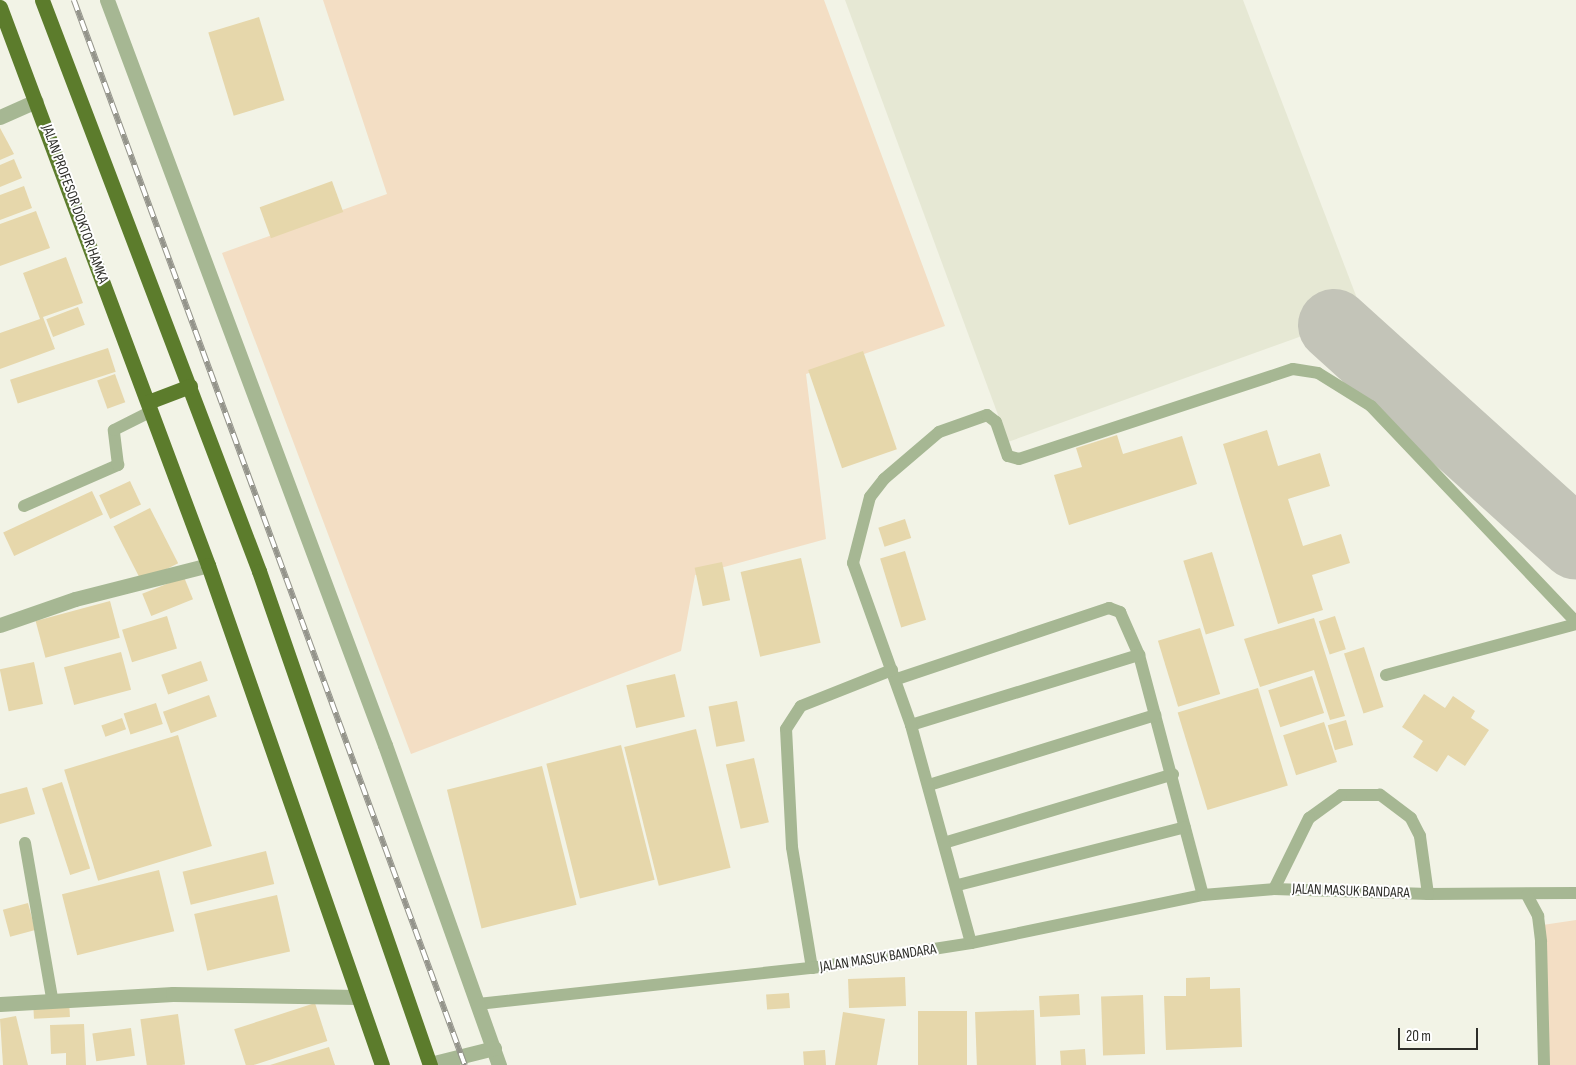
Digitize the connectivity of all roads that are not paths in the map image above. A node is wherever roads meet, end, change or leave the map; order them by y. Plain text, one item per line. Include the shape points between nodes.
1 (42, 0) edge
2 (107, 0) edge
3 (0, 7) edge
4 (36, 101) junction
5 (0, 117) edge
6 (190, 386) junction
7 (150, 407) junction
8 (24, 506) dead end
9 (208, 565) junction
10 (1576, 623) edge
11 (0, 625) edge
12 (1139, 655) junction
13 (894, 675) junction
14 (1386, 675) dead end
15 (1155, 715) junction
16 (911, 725) junction
17 (1173, 774) junction
18 (929, 786) junction
19 (1185, 827) junction
20 (947, 842) junction
21 (25, 843) dead end
22 (958, 885) junction
23 (1274, 889) junction
24 (1576, 893) edge
25 (1428, 894) junction
26 (1203, 895) junction
27 (1528, 895) junction
28 (971, 943) junction
29 (812, 968) junction
30 (358, 997) junction
31 (52, 998) junction
32 (0, 1004) edge
33 (478, 1004) junction
34 (494, 1048) junction
35 (382, 1065) edge
36 (430, 1065) edge
37 (499, 1065) edge
38 (1544, 1065) edge

1 - 6 highway
2 - 33 street
3 - 4 highway, JALAN PROFESOR DOKTOR HAMKA
4 - 5 street
4 - 7 highway, JALAN PROFESOR DOKTOR HAMKA
6 - 7 highway
6 - 36 highway
7 - 8 lane via 114,430 120,464
7 - 9 highway, JALAN PROFESOR DOKTOR HAMKA
9 - 11 street via 74,599
9 - 30 highway, JALAN PROFESOR DOKTOR HAMKA
10 - 13 lane via 1371,406 1318,373 1293,369 1019,458 1008,456 996,422 988,415 939,432 884,478 870,497 853,564
10 - 14 lane
12 - 13 lane via 1124,617 1109,608
12 - 15 lane
12 - 16 lane
13 - 16 lane
13 - 29 lane via 806,703 793,714 786,728 792,847
15 - 17 lane
15 - 18 lane
16 - 18 lane
17 - 19 lane
17 - 20 lane
18 - 20 lane
19 - 22 lane
19 - 26 lane
20 - 22 lane
21 - 31 lane
22 - 28 lane
23 - 25 lane, JALAN MASUK BANDARA
23 - 25 lane, JALAN MASUK BANDARA via 1309,818 1323,804 1360,792 1380,795 1411,818 1420,836
23 - 26 lane, JALAN MASUK BANDARA
24 - 27 lane, JALAN MASUK BANDARA
25 - 27 lane, JALAN MASUK BANDARA
26 - 28 lane, JALAN MASUK BANDARA
27 - 38 lane via 1538,916 1541,942
28 - 29 lane, JALAN MASUK BANDARA
29 - 33 lane, JALAN MASUK BANDARA
30 - 31 street
30 - 35 highway, JALAN PROFESOR DOKTOR HAMKA
31 - 32 street
33 - 34 street
34 - 36 street
34 - 37 street

